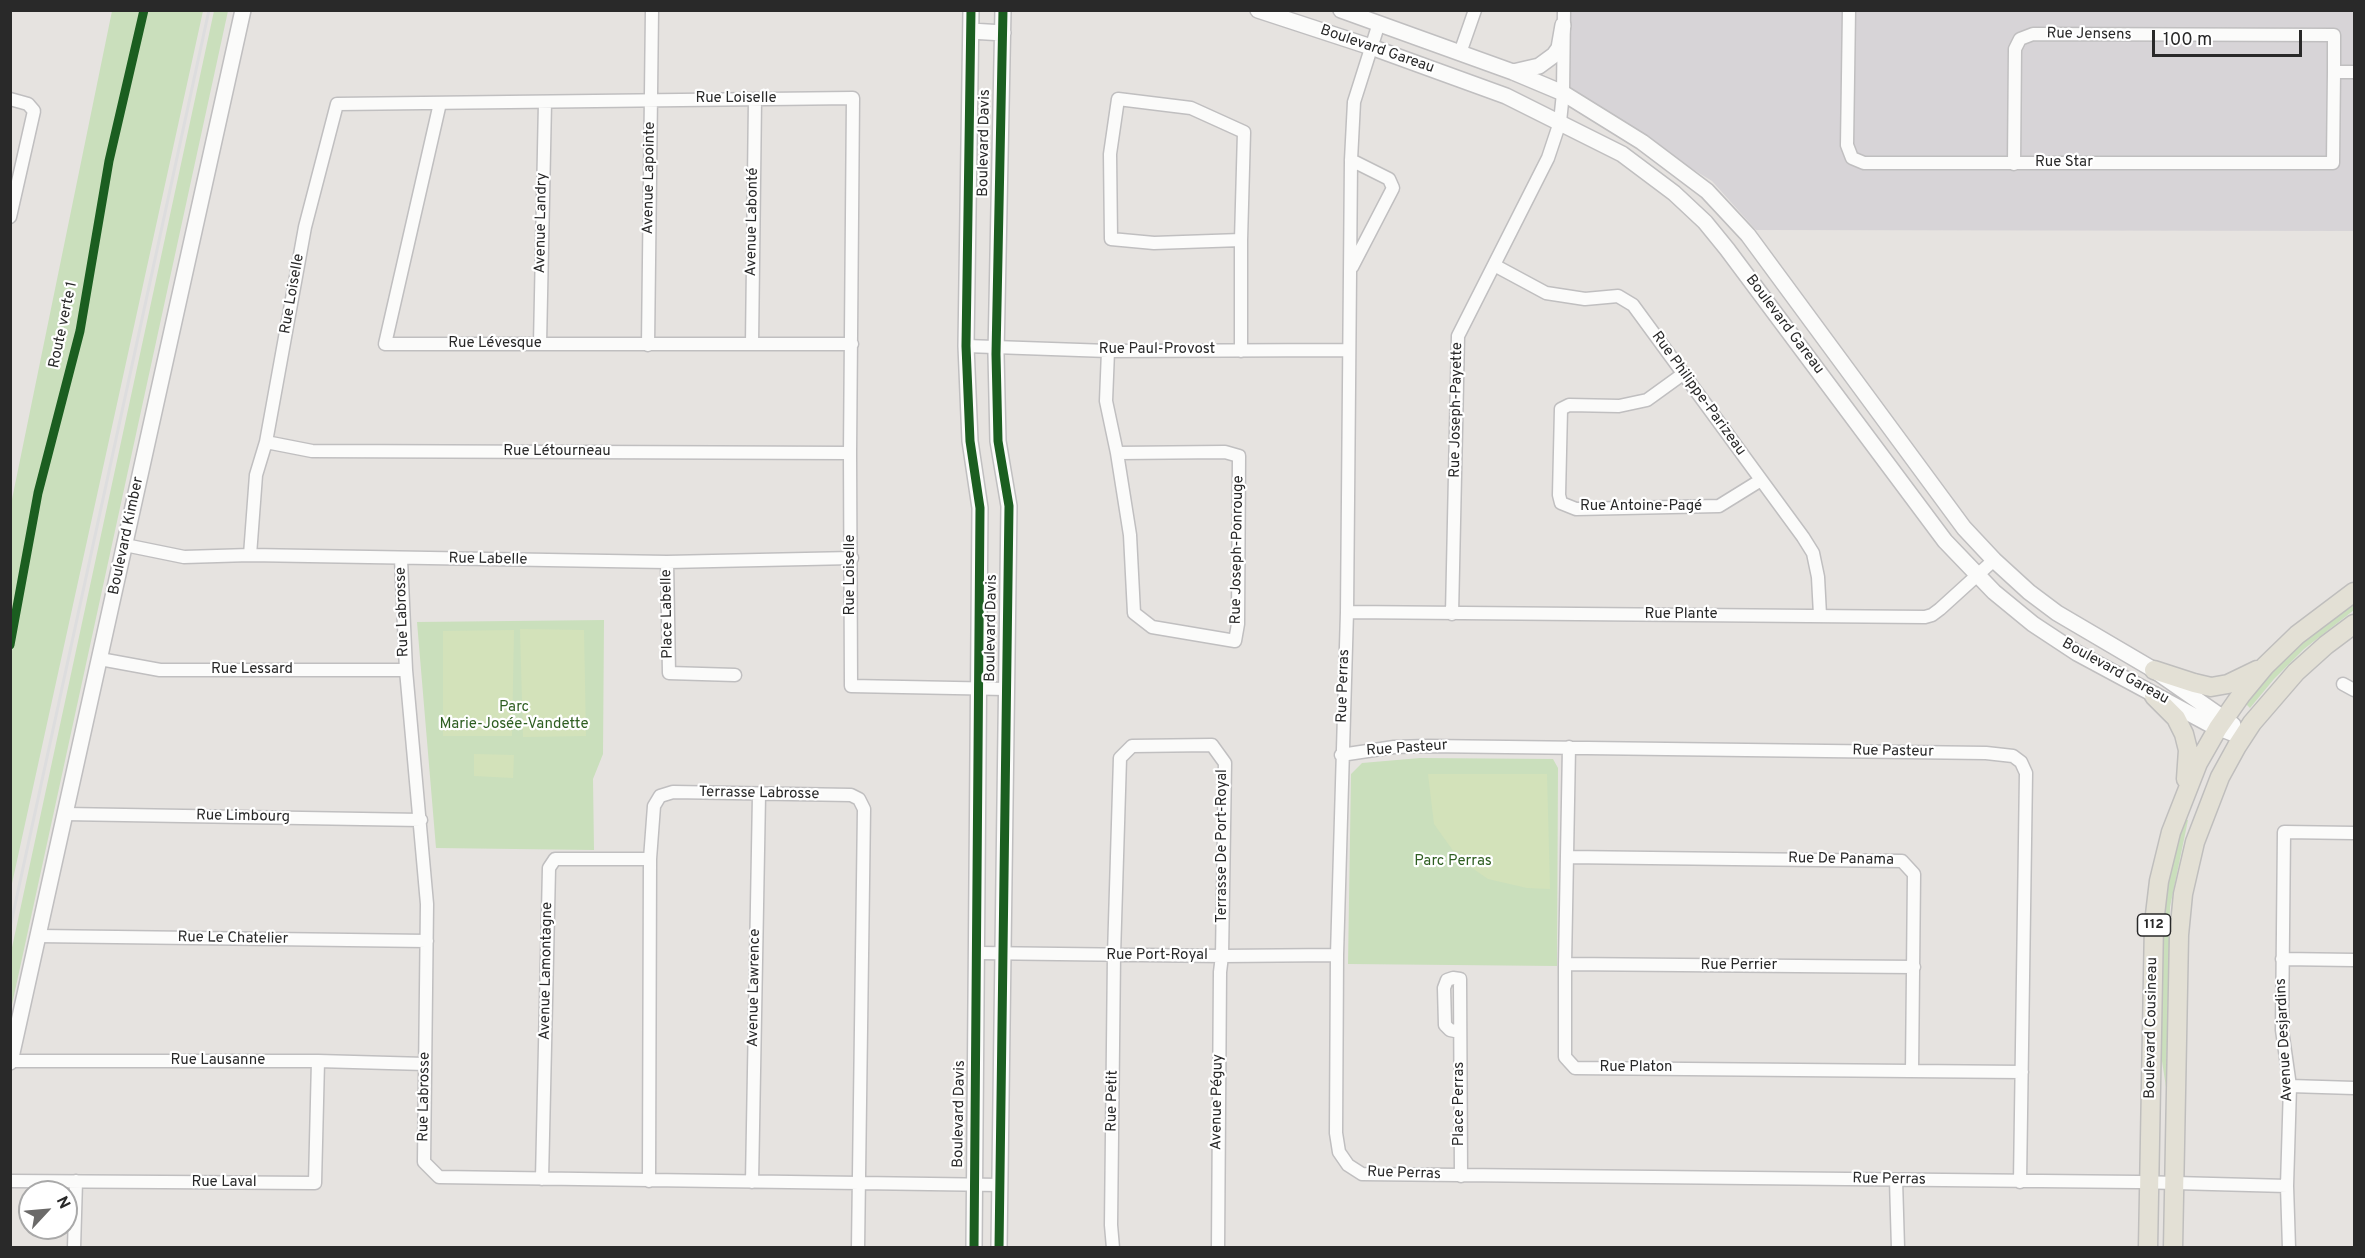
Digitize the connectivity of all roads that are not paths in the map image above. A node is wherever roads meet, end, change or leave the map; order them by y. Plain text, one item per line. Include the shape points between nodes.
1 (243, 10) edge
2 (652, 10) edge
3 (971, 10) edge
4 (1003, 10) edge
5 (1258, 10) edge
6 (1475, 10) edge
7 (1849, 10) edge
8 (1346, 11) edge
9 (1564, 18) edge
10 (1379, 23) junction
11 (971, 31) junction
12 (1003, 33) junction
13 (1371, 47) junction
14 (1460, 53) junction
15 (1513, 72) junction
16 (2334, 72) junction
17 (2355, 72) edge
18 (1563, 93) junction
19 (10, 99) edge
20 (651, 99) junction
21 (755, 99) junction
22 (545, 102) junction
23 (440, 103) junction
24 (1560, 122) junction
25 (1351, 160) junction
26 (2014, 164) junction
27 (10, 218) edge
28 (1241, 240) junction
29 (1494, 265) junction
30 (1350, 270) junction
31 (540, 344) junction
32 (752, 344) junction
33 (852, 344) junction
34 (648, 345) junction
35 (966, 346) junction
36 (996, 347) junction
37 (1348, 350) junction
38 (1108, 351) junction
39 (1241, 351) junction
40 (1683, 374) junction
41 (266, 442) junction
42 (850, 453) junction
43 (1117, 453) junction
44 (1761, 480) junction
45 (125, 545) junction
46 (250, 555) junction
47 (852, 558) junction
48 (401, 559) junction
49 (1994, 561) junction
50 (667, 562) junction
51 (1977, 575) junction
52 (2355, 592) edge
53 (1347, 612) junction
54 (1452, 614) junction
55 (1820, 615) junction
56 (2355, 624) edge
57 (100, 659) junction
58 (2265, 666) junction
59 (406, 670) junction
60 (2154, 670) junction
61 (735, 675) dead end
62 (2343, 684) dead end
63 (1006, 689) junction
64 (980, 690) junction
65 (2355, 690) edge
66 (2154, 696) junction
67 (2221, 723) junction
68 (2243, 736) junction
69 (1569, 747) junction
70 (1341, 755) junction
71 (2186, 790) junction
72 (759, 795) junction
73 (65, 814) junction
74 (421, 820) junction
75 (2355, 832) edge
76 (1567, 857) junction
77 (650, 859) junction
78 (38, 936) junction
79 (427, 941) junction
80 (978, 954) junction
81 (1002, 954) junction
82 (1114, 955) junction
83 (1337, 955) junction
84 (1222, 956) junction
85 (2282, 960) junction
86 (2355, 960) edge
87 (1565, 964) junction
88 (1914, 967) junction
89 (1460, 1032) dead end
90 (11, 1061) edge
91 (318, 1061) junction
92 (425, 1064) junction
93 (1912, 1071) junction
94 (2022, 1072) junction
95 (2290, 1086) junction
96 (2355, 1088) edge
97 (1461, 1176) junction
98 (542, 1179) junction
99 (1896, 1180) junction
100 (649, 1181) junction
101 (78, 1182) edge
102 (752, 1182) junction
103 (2020, 1182) junction
104 (2149, 1183) junction
105 (857, 1184) junction
106 (974, 1185) junction
107 (1000, 1185) junction
108 (2174, 1185) junction
109 (2287, 1186) junction
110 (858, 1248) edge
111 (974, 1248) edge
112 (999, 1248) edge
113 (1113, 1248) edge
114 (1218, 1248) edge
115 (1898, 1248) edge
116 (2148, 1248) edge
117 (2173, 1248) edge
118 (2289, 1248) edge

1 - 45 street, Boulevard Kimber
2 - 20 street, Avenue Lapointe
3 - 11 street, Boulevard Davis
4 - 12 street, Boulevard Davis
5 - 13 street, Boulevard Gareau
6 - 14 street
7 - 26 street, Rue Star via 1847,145 1852,158 1864,163
8 - 10 street, Boulevard Gareau
9 - 15 street via 1559,48 1554,55 1539,66
9 - 18 street, Rue Joseph-Payette
10 - 13 street, Rue Perras
10 - 14 street, Boulevard Gareau
11 - 12 street
11 - 35 street, Boulevard Davis
12 - 36 street, Boulevard Davis
13 - 24 street, Boulevard Gareau via 1506,96
13 - 25 street, Rue Perras via 1354,102
14 - 15 street, Boulevard Gareau
15 - 18 street, Boulevard Gareau
16 - 17 street
16 - 26 street, Rue Star via 2333,163
16 - 26 street, Rue Jensens via 2334,35 2033,34 2020,39 2015,49
18 - 24 street, Rue Joseph-Payette
18 - 49 street, Boulevard Gareau via 1642,142 1707,191 1748,236 1964,528
19 - 27 street via 28,104 34,111
20 - 21 street, Rue Loiselle
20 - 22 street, Rue Loiselle
20 - 34 street, Avenue Lapointe
21 - 32 street, Avenue Labonté
21 - 33 street, Rue Loiselle via 853,98
22 - 23 street, Rue Loiselle
22 - 31 street, Avenue Landry
23 - 31 street, Rue Lévesque via 385,344
23 - 41 street, Rue Loiselle via 338,104 305,227
24 - 29 street, Rue Joseph-Payette via 1548,158
24 - 51 street, Boulevard Gareau via 1622,153 1705,222 1928,519
25 - 30 street, Rue Perras
25 - 30 street, Rue Perras via 1389,179 1393,188
28 - 28 street via 1244,132 1191,108 1118,99 1110,154 1111,239 1154,243
28 - 39 street
29 - 40 street, Rue Philippe-Parizeau via 1546,293 1585,298 1618,296 1632,305
29 - 54 street, Rue Joseph-Payette via 1458,336
30 - 37 street, Rue Perras
31 - 34 street, Rue Lévesque
32 - 33 street, Rue Lévesque
32 - 34 street, Rue Lévesque
33 - 42 street, Rue Loiselle
35 - 36 street, Rue Paul-Provost
35 - 64 street, Boulevard Davis via 970,441 980,508
36 - 38 street, Rue Paul-Provost
36 - 63 street, Boulevard Davis via 998,441 1009,506
37 - 39 street, Rue Paul-Provost
37 - 53 street, Rue Perras
38 - 39 street, Rue Paul-Provost
38 - 43 street, Rue Joseph-Ponrouge via 1106,401
40 - 44 street, Rue Philippe-Parizeau
40 - 44 street, Rue Antoine-Pagé via 1647,400 1620,406 1561,408 1561,503 1576,509 1719,506
41 - 42 street, Rue Létourneau via 312,450
41 - 46 street, Rue Loiselle via 256,475
42 - 47 street, Rue Loiselle
43 - 43 street, Rue Joseph-Ponrouge via 1130,535 1134,613 1152,627 1235,641 1239,611 1239,456 1225,452
44 - 55 street, Rue Philippe-Parizeau via 1813,553
45 - 46 street, Rue Labelle via 184,557
45 - 57 street, Boulevard Kimber
46 - 48 street, Rue Labelle
47 - 50 street, Rue Labelle
47 - 64 street, Rue Loiselle via 851,686
48 - 50 street, Rue Labelle
48 - 59 street, Rue Labrosse
49 - 51 street, Rue Plante
49 - 60 street, Boulevard Gareau via 2057,613
50 - 61 street, Place Labelle via 669,674
51 - 55 street, Rue Plante via 1940,609 1925,617
51 - 66 street, Boulevard Gareau via 2041,630
52 - 58 main road, Boulevard Cousineau / 112 via 2315,620
53 - 54 street, Rue Plante
53 - 70 street, Rue Perras
54 - 55 street, Rue Plante
56 - 68 main road, Boulevard Cousineau / 112 via 2296,672
57 - 59 street, Rue Lessard via 160,670
57 - 73 street, Boulevard Kimber
58 - 60 main road via 2217,687
58 - 67 main road, Boulevard Cousineau / 112
59 - 74 street, Rue Labrosse
60 - 67 street, Boulevard Gareau
62 - 65 street
63 - 64 street, Rue Loiselle
63 - 81 street, Boulevard Davis
64 - 80 street, Boulevard Davis
66 - 67 street, Boulevard Gareau
66 - 71 main road via 2176,718 2184,734 2188,750
67 - 68 street, Boulevard Gareau
67 - 71 main road, Boulevard Cousineau / 112
68 - 108 main road, Boulevard Cousineau / 112 via 2202,821 2183,894
69 - 70 street, Rue Pasteur via 1394,747
69 - 76 street, Rue Platon
69 - 94 street, Rue Pasteur via 2013,756 2026,772
70 - 83 street, Rue Perras
71 - 104 main road, Boulevard Cousineau / 112 via 2169,839 2156,901
72 - 77 street, Terrasse Labrosse via 673,792 660,796 654,806
72 - 102 street, Avenue Lawrence
72 - 105 street, Terrasse Labrosse via 851,795 859,799 864,809
73 - 74 street, Rue Limbourg
73 - 78 street, Boulevard Kimber
74 - 79 street, Rue Labrosse
75 - 85 street, Avenue Desjardins via 2284,832
76 - 87 street, Rue Platon
76 - 88 street, Rue De Panama via 1902,861 1914,874
77 - 98 street, Avenue Lamontagne via 555,859 549,868
77 - 100 street, Terrasse Labrosse
78 - 79 street, Rue Le Chatelier
78 - 90 street, Boulevard Kimber
79 - 92 street, Rue Labrosse
80 - 81 street, Rue Port-Royal
80 - 106 street, Boulevard Davis
81 - 82 street, Rue Port-Royal
81 - 107 street, Boulevard Davis
82 - 84 street, Rue Port-Royal
82 - 84 street, Terrasse De Port-Royal via 1120,758 1132,746 1212,746 1225,763
82 - 113 street, Rue Petit
83 - 84 street, Rue Port-Royal
83 - 97 street, Rue Perras via 1336,1133 1340,1152 1348,1165 1362,1174
84 - 114 street, Avenue Péguy
85 - 86 street
85 - 95 street, Avenue Desjardins via 2282,1030
87 - 88 street, Rue Perrier
87 - 93 street, Rue Platon via 1565,1057 1575,1068
88 - 93 street, Rue De Panama
89 - 97 street, Place Perras
90 - 91 street, Rue Lausanne
91 - 92 street, Rue Lausanne
91 - 101 street, Rue Laval via 315,1184
92 - 98 street, Rue Labrosse via 424,1162 439,1178
93 - 94 street, Rue Platon
94 - 103 street, Rue Pasteur
95 - 96 street
95 - 109 street, Avenue Desjardins
97 - 99 street, Rue Perras
98 - 100 street, Rue Labrosse
99 - 103 street, Rue Perras
99 - 115 street
100 - 102 street, Rue Labrosse
102 - 105 street, Rue Labrosse
103 - 104 street, Rue Perras
104 - 108 street, Rue Perras
104 - 116 main road, Boulevard Cousineau / 112
105 - 106 street, Rue Labrosse
105 - 110 street, Terrasse Labrosse
106 - 107 street, Rue Labrosse
106 - 111 street, Boulevard Davis
107 - 112 street, Boulevard Davis
108 - 109 street, Rue Perras
108 - 117 main road, Boulevard Cousineau / 112
109 - 118 street, Avenue Desjardins

